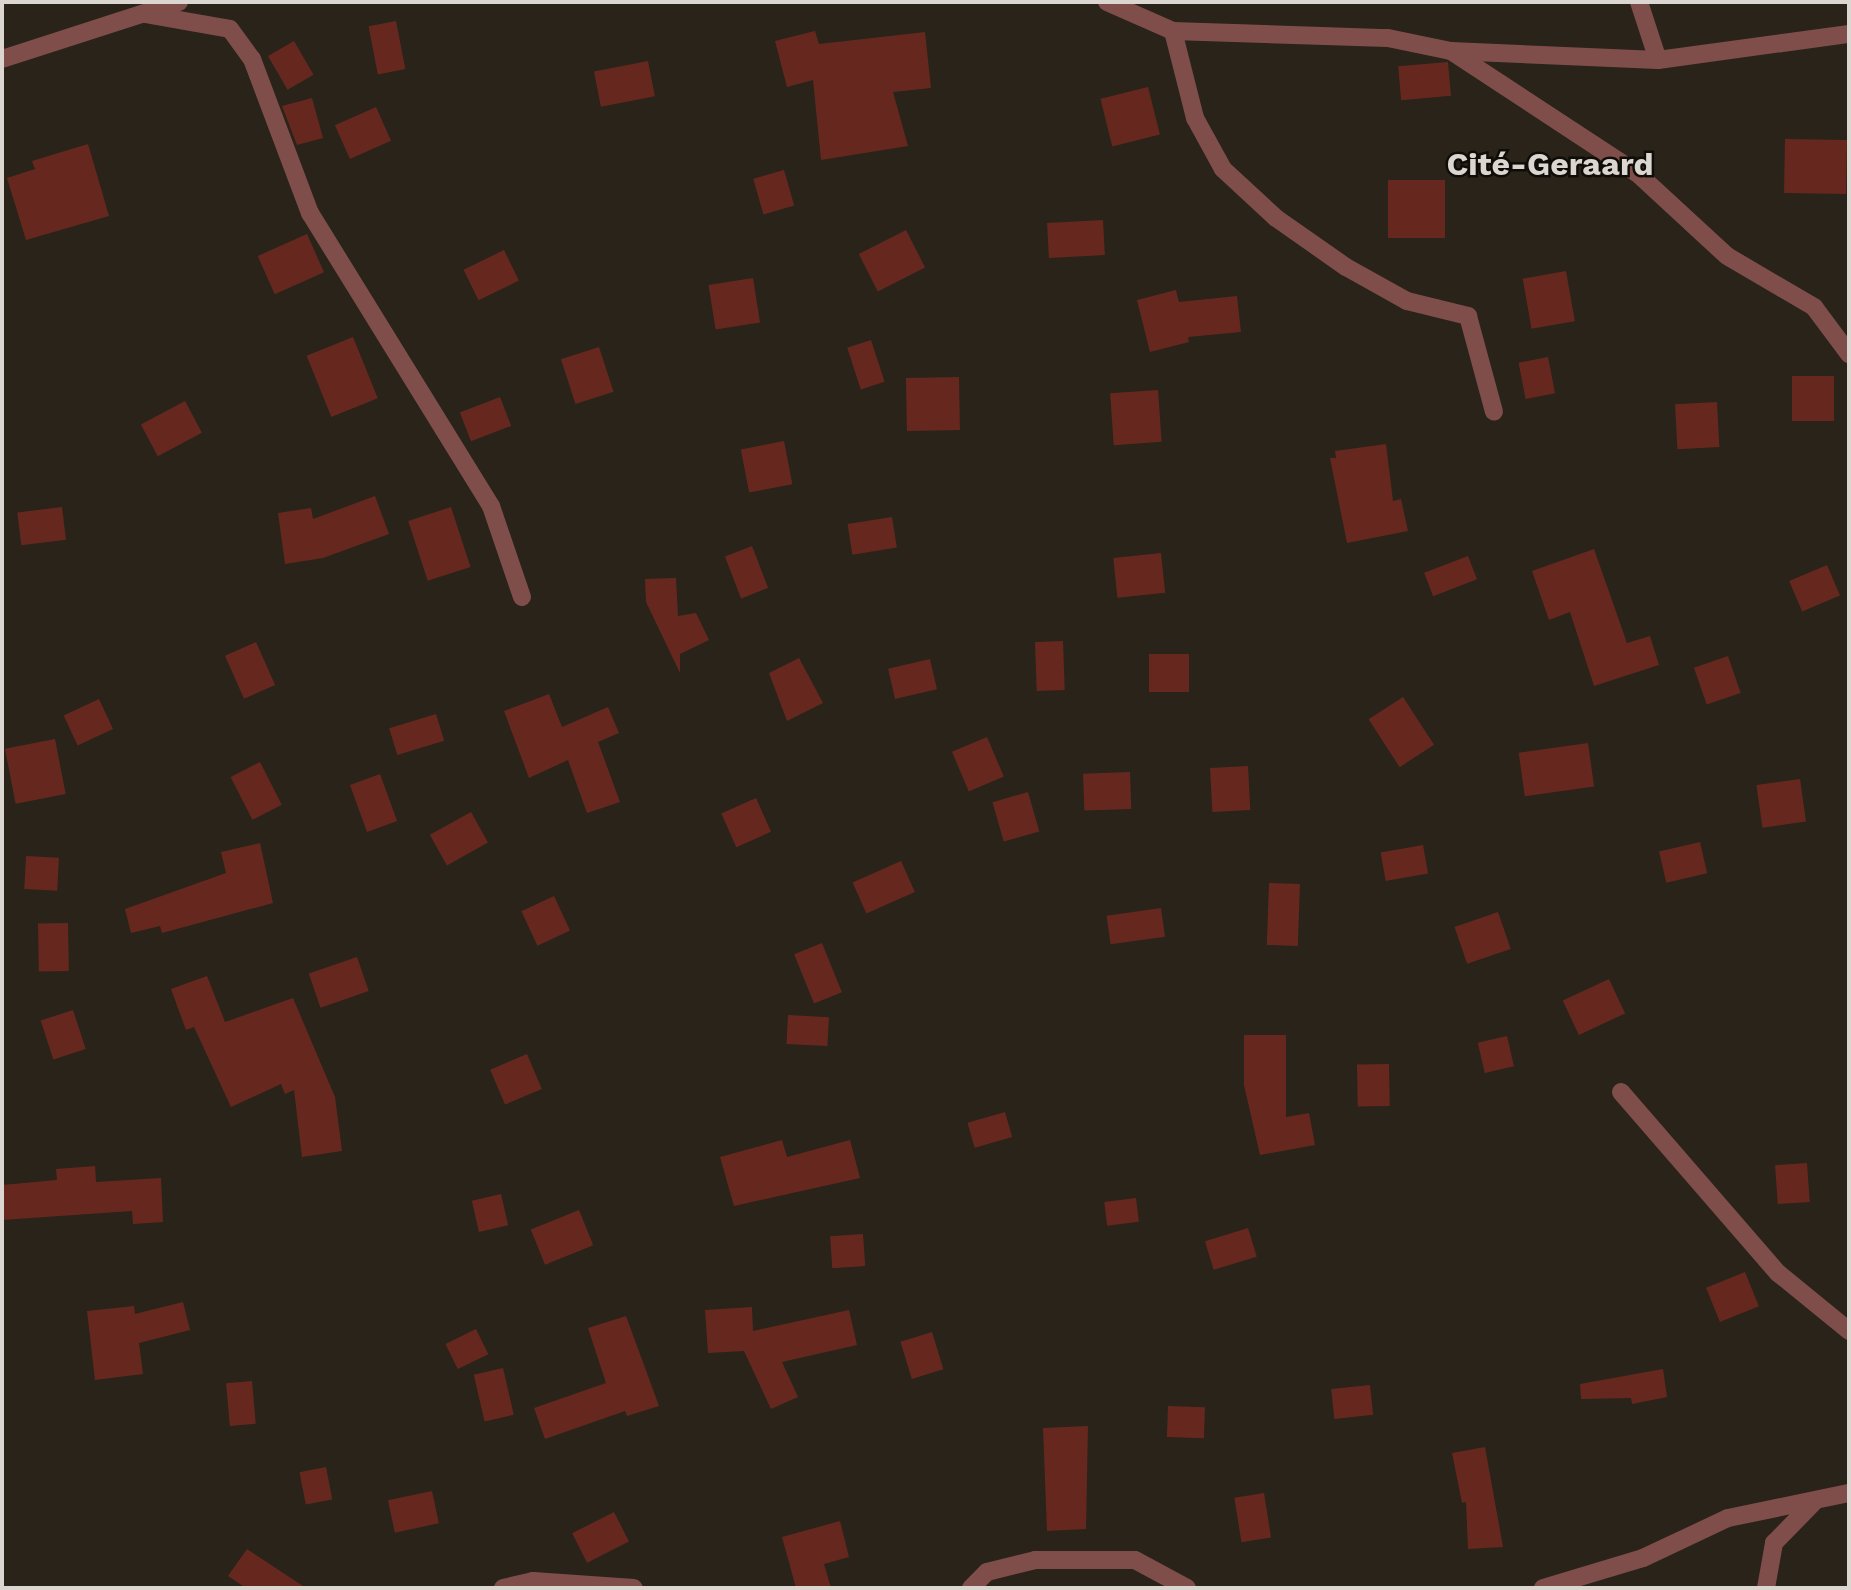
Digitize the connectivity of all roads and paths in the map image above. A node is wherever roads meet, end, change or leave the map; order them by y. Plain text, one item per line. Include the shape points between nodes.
1 (178, 2) edge
2 (1107, 2) edge
3 (1639, 2) edge
4 (145, 13) junction
5 (1173, 31) junction
6 (1849, 34) edge
7 (1451, 51) junction
8 (2, 59) edge
9 (1658, 60) junction
10 (1849, 354) edge
11 (1494, 412) dead end
12 (523, 597) dead end
13 (1621, 1092) dead end
14 (1849, 1331) edge
15 (1849, 1493) edge
16 (1817, 1500) junction
17 (503, 1588) edge
18 (634, 1588) edge
19 (971, 1588) edge
20 (1187, 1588) edge
21 (1543, 1588) edge
22 (1766, 1588) edge

1 - 4 street
2 - 5 street
3 - 9 street
4 - 8 street
4 - 12 street via 230,29 252,59 310,213 491,506
5 - 7 street via 1388,38
5 - 11 street via 1195,118 1223,169 1276,218 1346,267 1407,302 1468,316
6 - 9 street
7 - 9 street
7 - 10 street via 1637,173 1727,256 1814,307
13 - 14 street via 1777,1273
15 - 16 street
16 - 21 street via 1728,1518 1643,1558
16 - 22 street via 1774,1543
17 - 18 street via 533,1581
19 - 20 street via 987,1572 1035,1560 1135,1560

